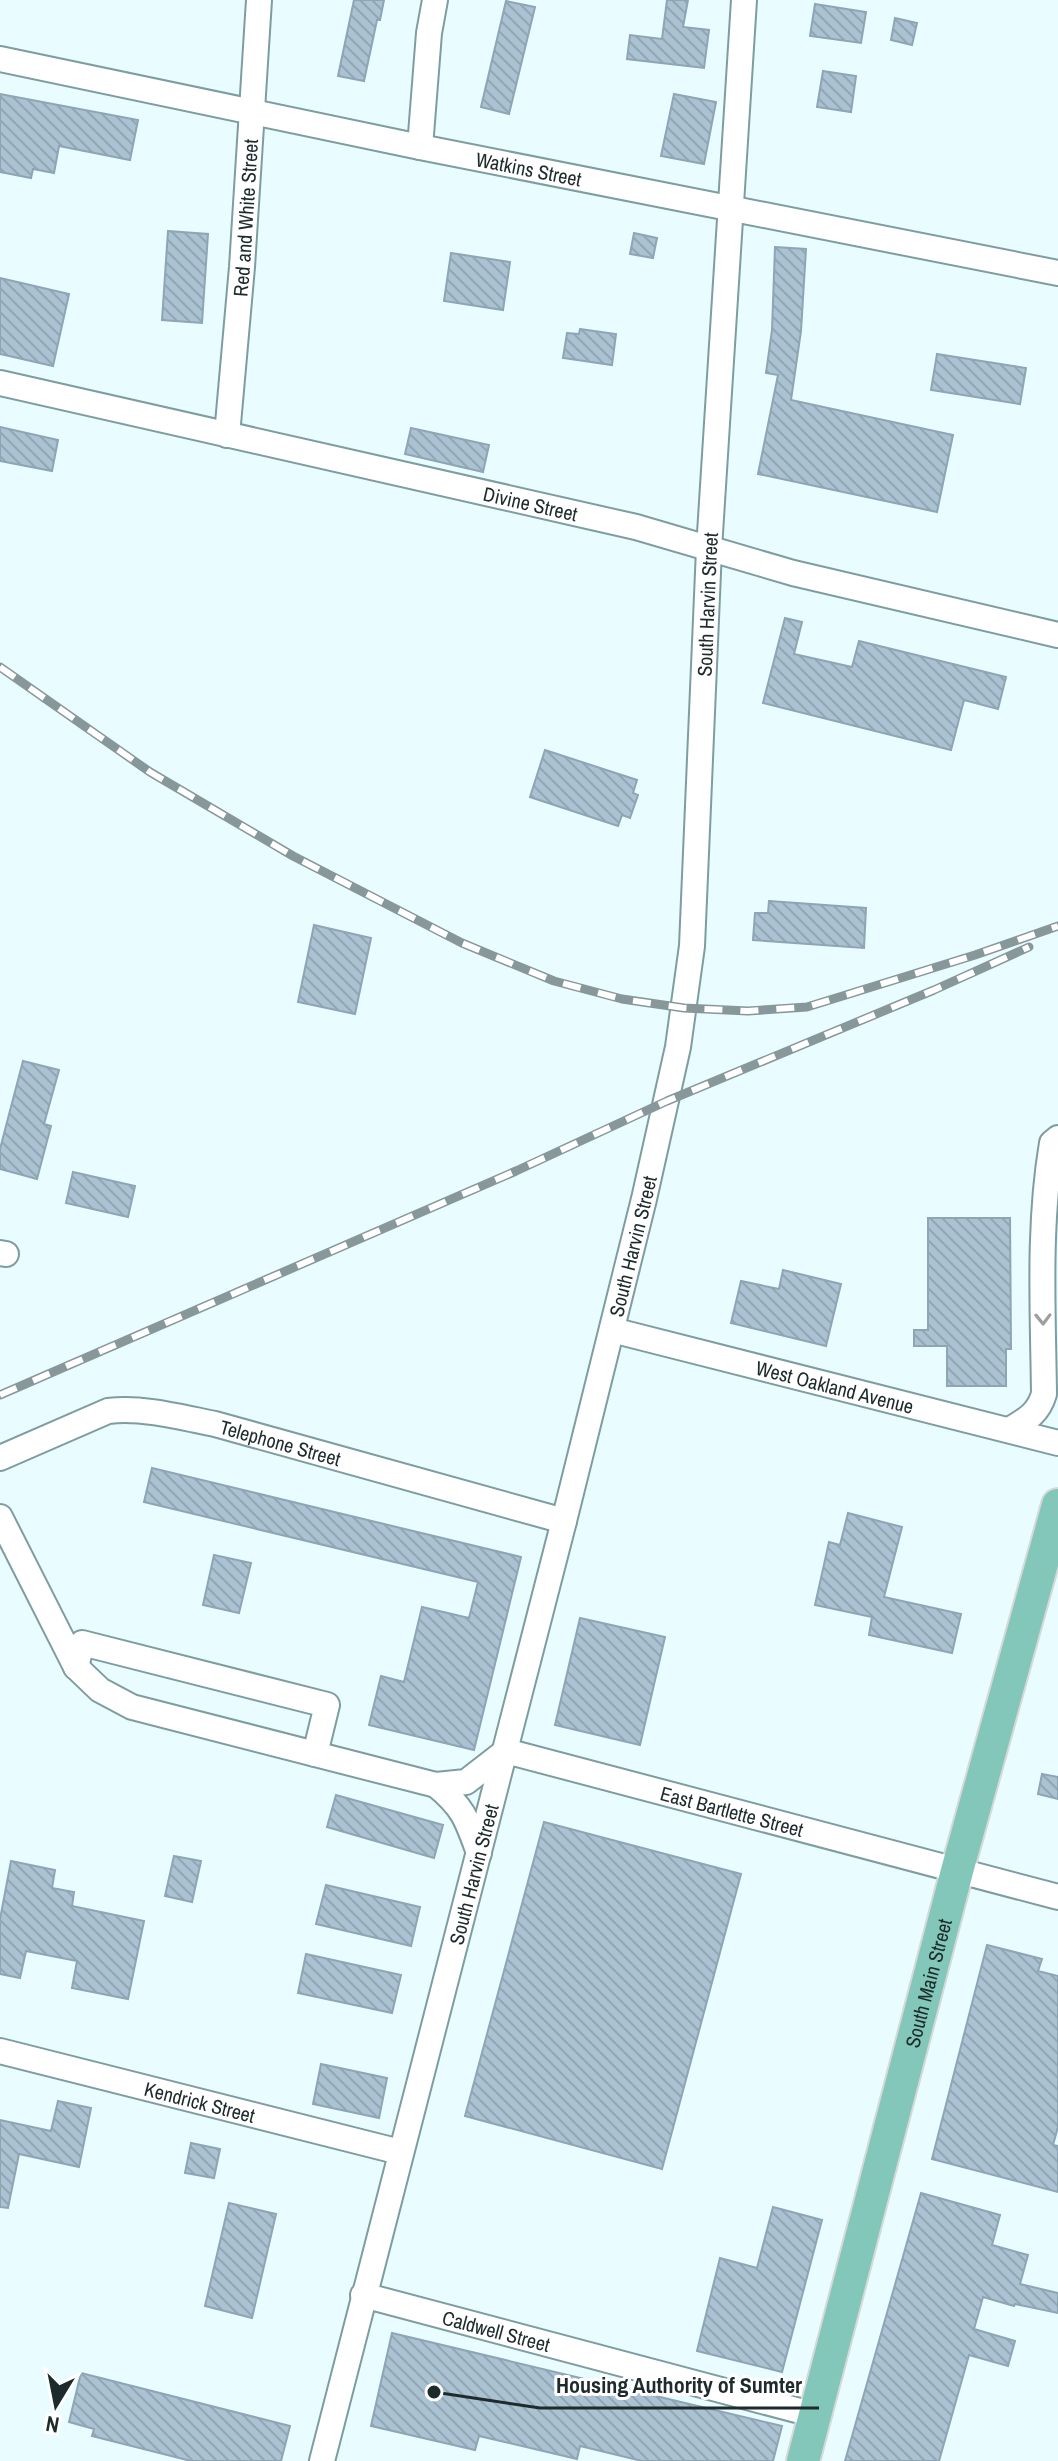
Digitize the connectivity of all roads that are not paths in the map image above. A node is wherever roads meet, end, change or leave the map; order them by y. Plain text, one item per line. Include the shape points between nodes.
1 (259, 0) edge
2 (435, 0) edge
3 (744, 0) edge
4 (0, 59) edge
5 (252, 112) junction
6 (420, 147) junction
7 (731, 208) junction
8 (1058, 273) edge
9 (0, 383) edge
10 (227, 435) junction
11 (709, 549) junction
12 (1058, 635) edge
13 (1058, 1138) edge
14 (612, 1330) junction
15 (1009, 1430) junction
16 (1058, 1443) edge
17 (0, 1458) edge
18 (1058, 1505) edge
19 (0, 1517) edge
20 (564, 1521) junction
21 (76, 1667) junction
22 (506, 1751) junction
23 (315, 1754) junction
24 (436, 1785) junction
25 (479, 1853) junction
26 (957, 1871) junction
27 (1058, 1897) edge
28 (0, 2051) edge
29 (400, 2152) junction
30 (363, 2295) junction
31 (815, 2415) junction
32 (322, 2461) edge
33 (803, 2461) edge

1 - 5 street, Red and White Street
2 - 6 street
3 - 7 street, South Harvin Street
4 - 5 street, Watkins Street
5 - 6 street, Watkins Street
5 - 10 street, Red and White Street
6 - 7 street, Watkins Street
7 - 8 street, Watkins Street
7 - 11 street, South Harvin Street
9 - 10 street, Divine Street
10 - 11 street, Divine Street via 636,527
11 - 12 street, Divine Street
11 - 14 street, South Harvin Street via 690,962 667,1101
13 -> 15 street via 1052,1143 1046,1179 1042,1241 1044,1394 1033,1415
14 - 15 street, West Oakland Avenue
14 - 20 street, South Harvin Street
15 - 16 street, West Oakland Avenue
17 - 20 street, Telephone Street via 108,1411 162,1413
18 - 26 main road, South Main Street
19 - 21 street
20 - 22 street, South Harvin Street
21 - 23 street via 100,1690 132,1707
21 - 23 street via 82,1643 327,1705
22 - 24 street via 466,1782
22 - 25 street, South Harvin Street
22 - 26 street, East Bartlette Street
23 - 24 street
24 - 25 street via 456,1801
25 - 29 street, South Harvin Street
26 - 27 street, East Bartlette Street
26 - 31 main road, South Main Street
28 - 29 street, Kendrick Street
29 - 30 street, South Harvin Street
30 - 31 street, Caldwell Street
30 - 32 street, South Harvin Street
31 - 33 main road, South Main Street

